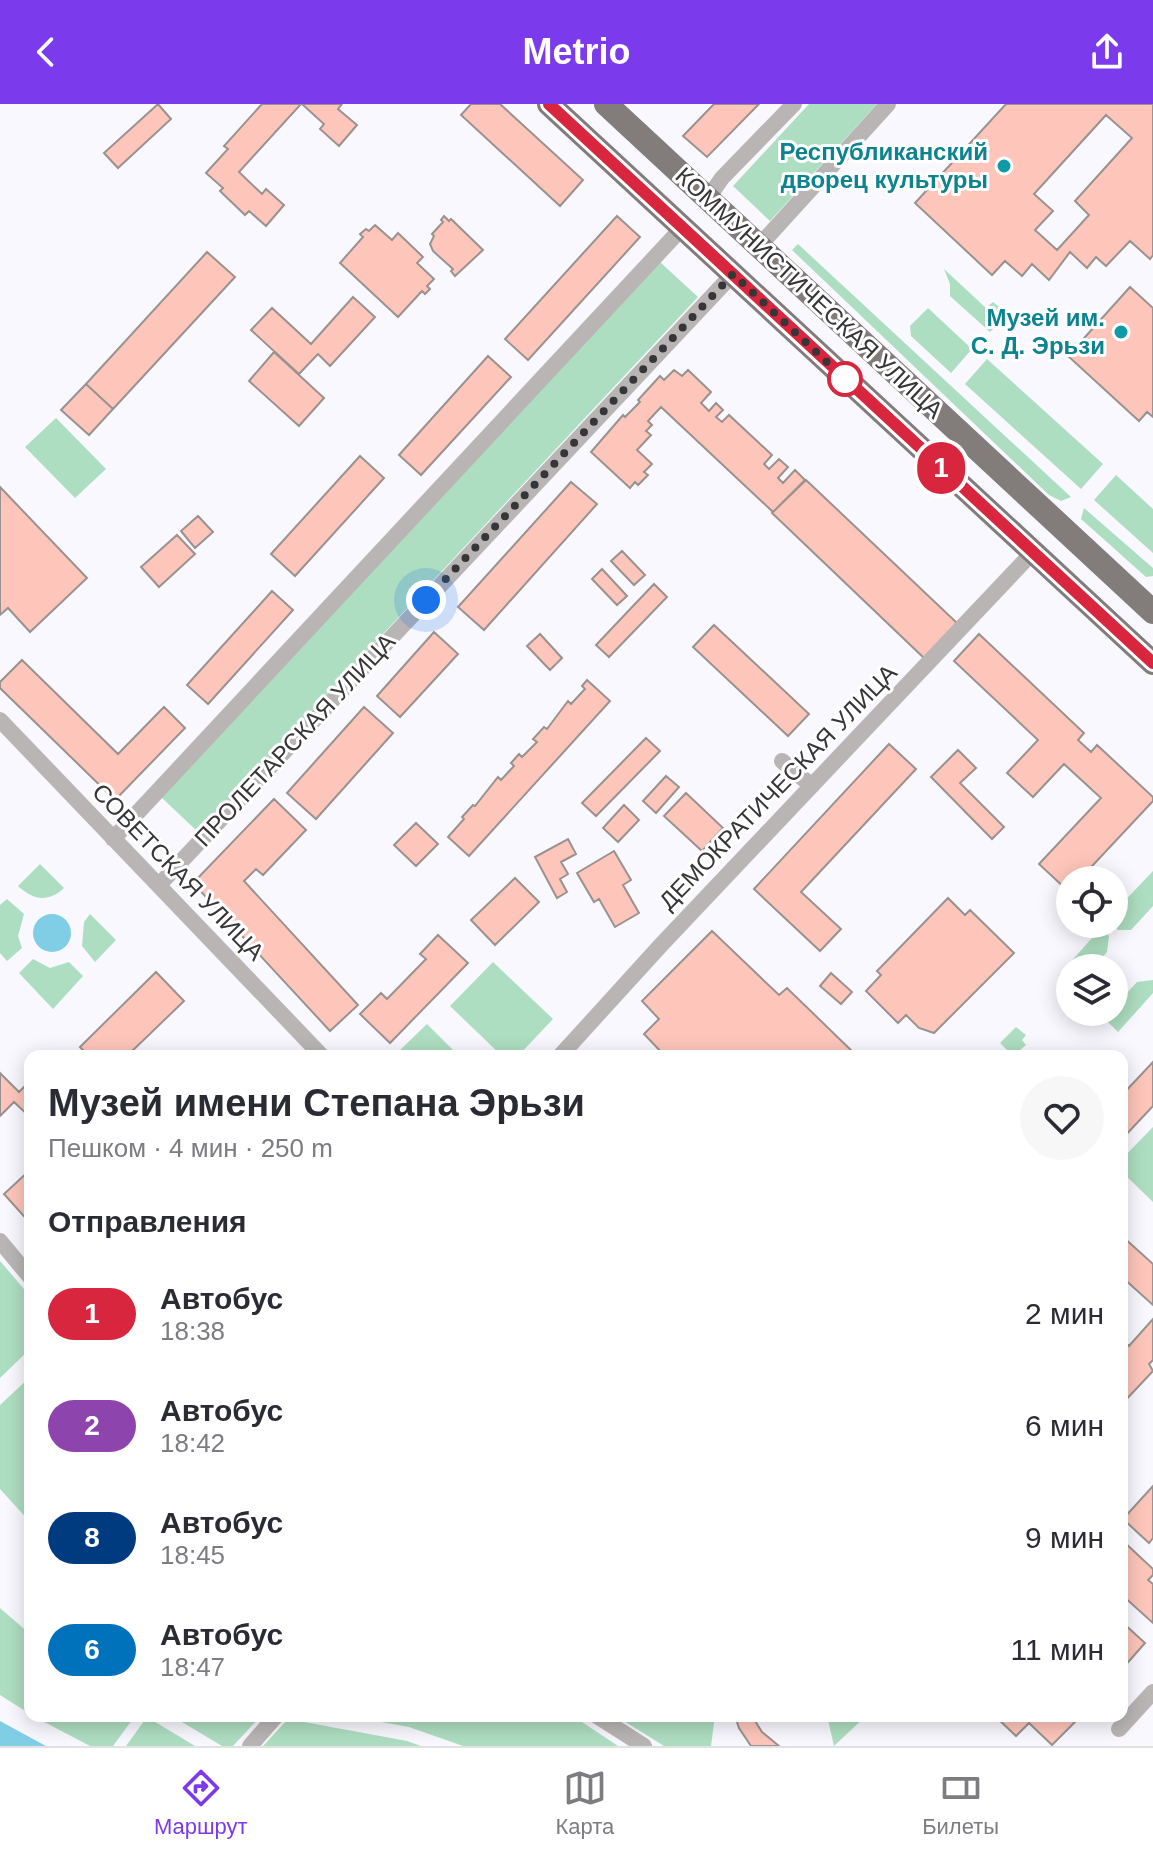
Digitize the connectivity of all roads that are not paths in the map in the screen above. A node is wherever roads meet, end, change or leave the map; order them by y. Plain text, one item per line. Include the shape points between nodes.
1 (549, 104) edge
2 (606, 104) edge
3 (794, 104) edge
4 (888, 104) edge
5 (708, 198) junction
6 (682, 228) junction
7 (759, 246) junction
8 (733, 274) junction
9 (1032, 553) junction
10 (1153, 612) edge
11 (1153, 663) edge
12 (0, 720) edge
13 (782, 761) dead end
14 (812, 786) junction
15 (113, 839) junction
16 (159, 885) junction
17 (316, 1050) edge
18 (566, 1050) edge
19 (0, 1241) edge
20 (24, 1270) edge
21 (1153, 1692) edge
22 (1128, 1719) edge
23 (271, 1722) edge
24 (606, 1722) edge
25 (1125, 1722) edge
26 (1119, 1729) dead end
27 (250, 1746) edge
28 (644, 1746) edge

1 - 6 main road, КОММУНИСТИЧЕСКАЯ УЛИЦА
2 - 5 main road, КОММУНИСТИЧЕСКАЯ УЛИЦА
3 - 5 street
4 - 7 street, ПРОЛЕТАРСКАЯ УЛИЦА
5 - 6 main road
5 - 7 main road, КОММУНИСТИЧЕСКАЯ УЛИЦА
6 - 8 main road, КОММУНИСТИЧЕСКАЯ УЛИЦА
6 - 15 street
7 - 8 main road, ПРОЛЕТАРСКАЯ УЛИЦА
7 - 10 main road, КОММУНИСТИЧЕСКАЯ УЛИЦА
8 - 9 main road, КОММУНИСТИЧЕСКАЯ УЛИЦА
8 - 16 street, ПРОЛЕТАРСКАЯ УЛИЦА
9 - 11 main road, КОММУНИСТИЧЕСКАЯ УЛИЦА
9 - 14 street, ДЕМОКРАТИЧЕСКАЯ УЛИЦА
12 - 15 street, СОВЕТСКАЯ УЛИЦА
13 - 14 street
14 - 18 street, ДЕМОКРАТИЧЕСКАЯ УЛИЦА
15 - 16 street, СОВЕТСКАЯ УЛИЦА
16 - 17 street, СОВЕТСКАЯ УЛИЦА
19 - 20 street
21 - 22 street
23 - 27 street
24 - 28 street
25 - 26 street

